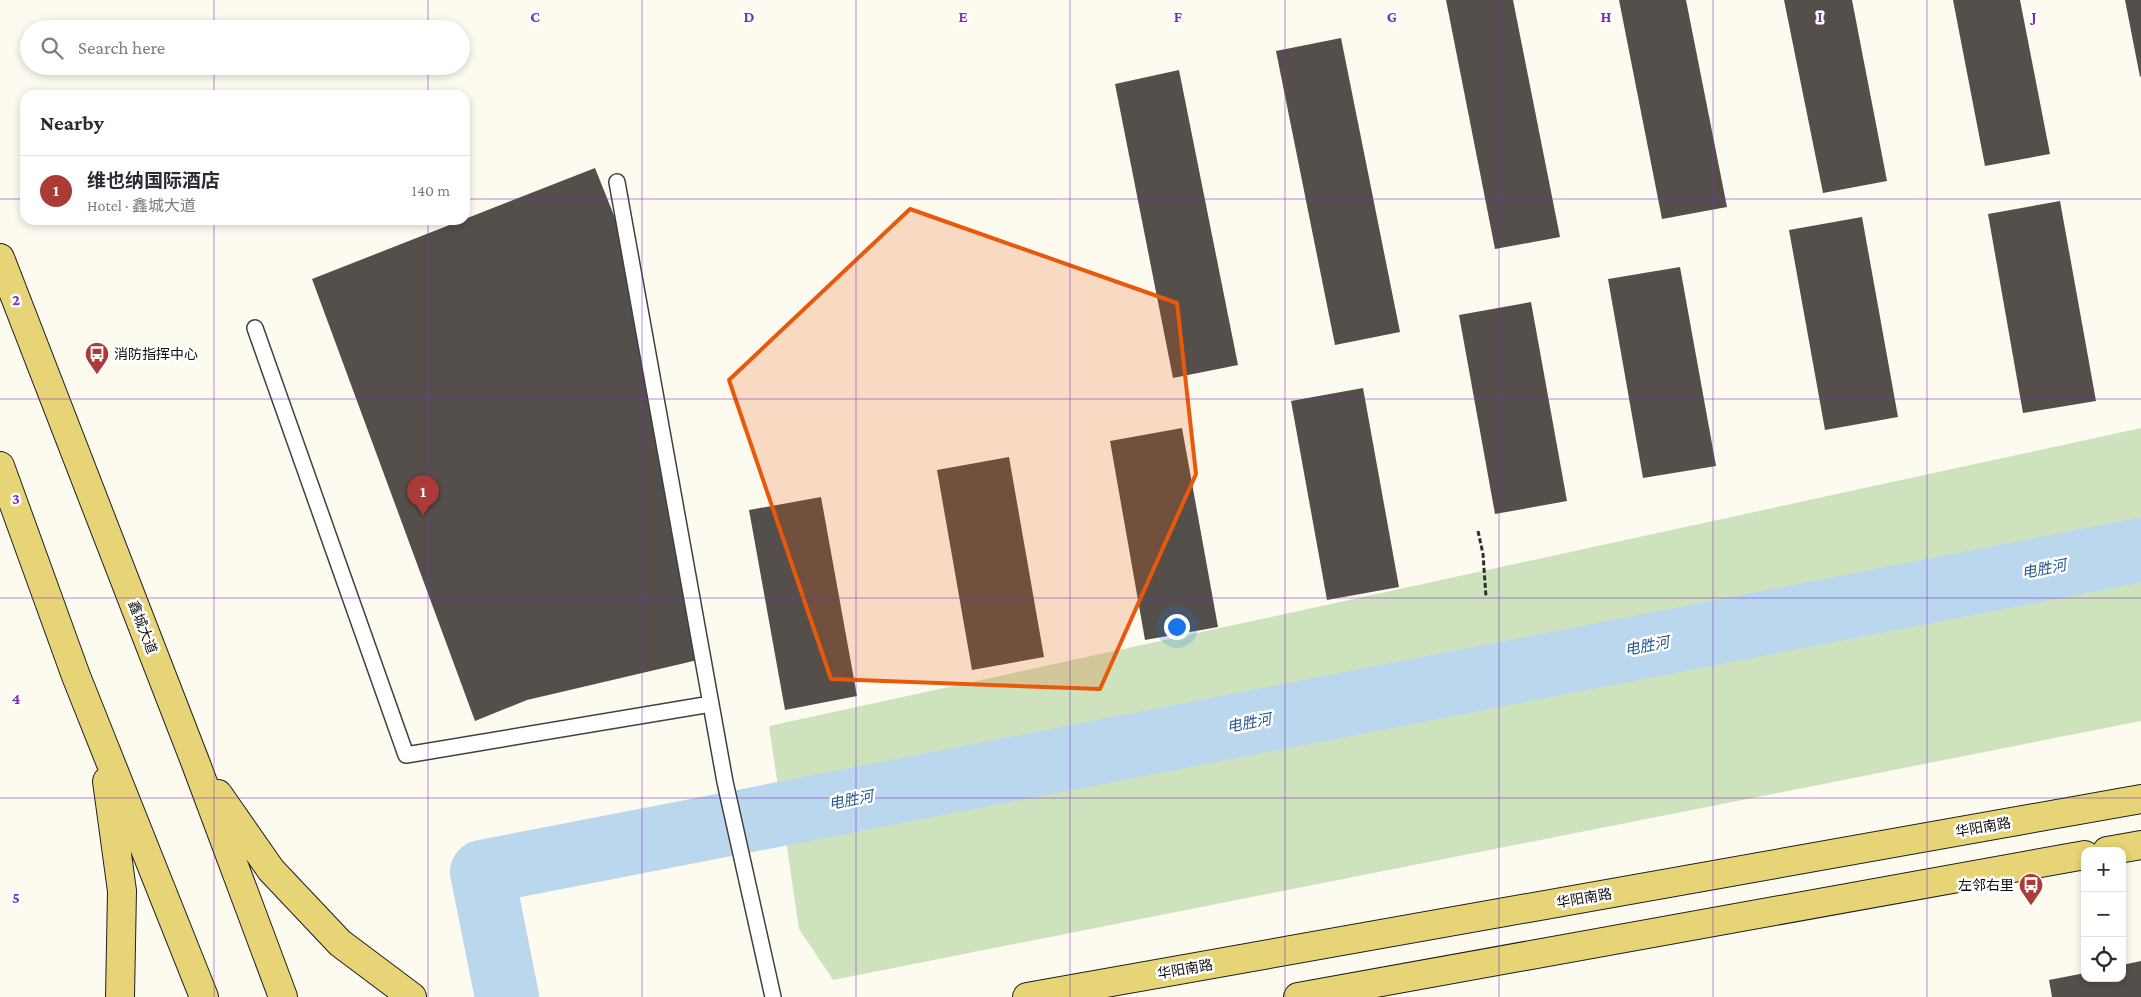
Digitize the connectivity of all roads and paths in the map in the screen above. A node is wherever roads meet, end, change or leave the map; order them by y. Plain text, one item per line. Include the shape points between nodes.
1 (617, 182) dead end
2 (0, 258) edge
3 (255, 328) dead end
4 (0, 466) edge
5 (1478, 530) dead end
6 (1486, 597) dead end
7 (711, 704) junction
8 (101, 740) junction
9 (196, 764) junction
10 (2141, 799) edge
11 (2141, 845) edge
12 (2126, 848) edge
13 (2081, 856) edge
14 (120, 997) edge
15 (204, 997) edge
16 (284, 997) edge
17 (412, 997) edge
18 (773, 997) edge
19 (1027, 997) edge
20 (1298, 997) edge

1 - 7 lane
2 - 9 main road, 鑫城大道
3 - 7 lane via 406,755
4 - 8 main road
5 - 6 path
7 - 18 lane via 724,782
8 - 14 main road via 122,891
8 - 15 main road
9 - 16 main road, 鑫城大道
9 - 17 main road via 278,877 340,943
10 - 19 main road, 华阳南路
11 - 12 main road
13 - 20 main road

